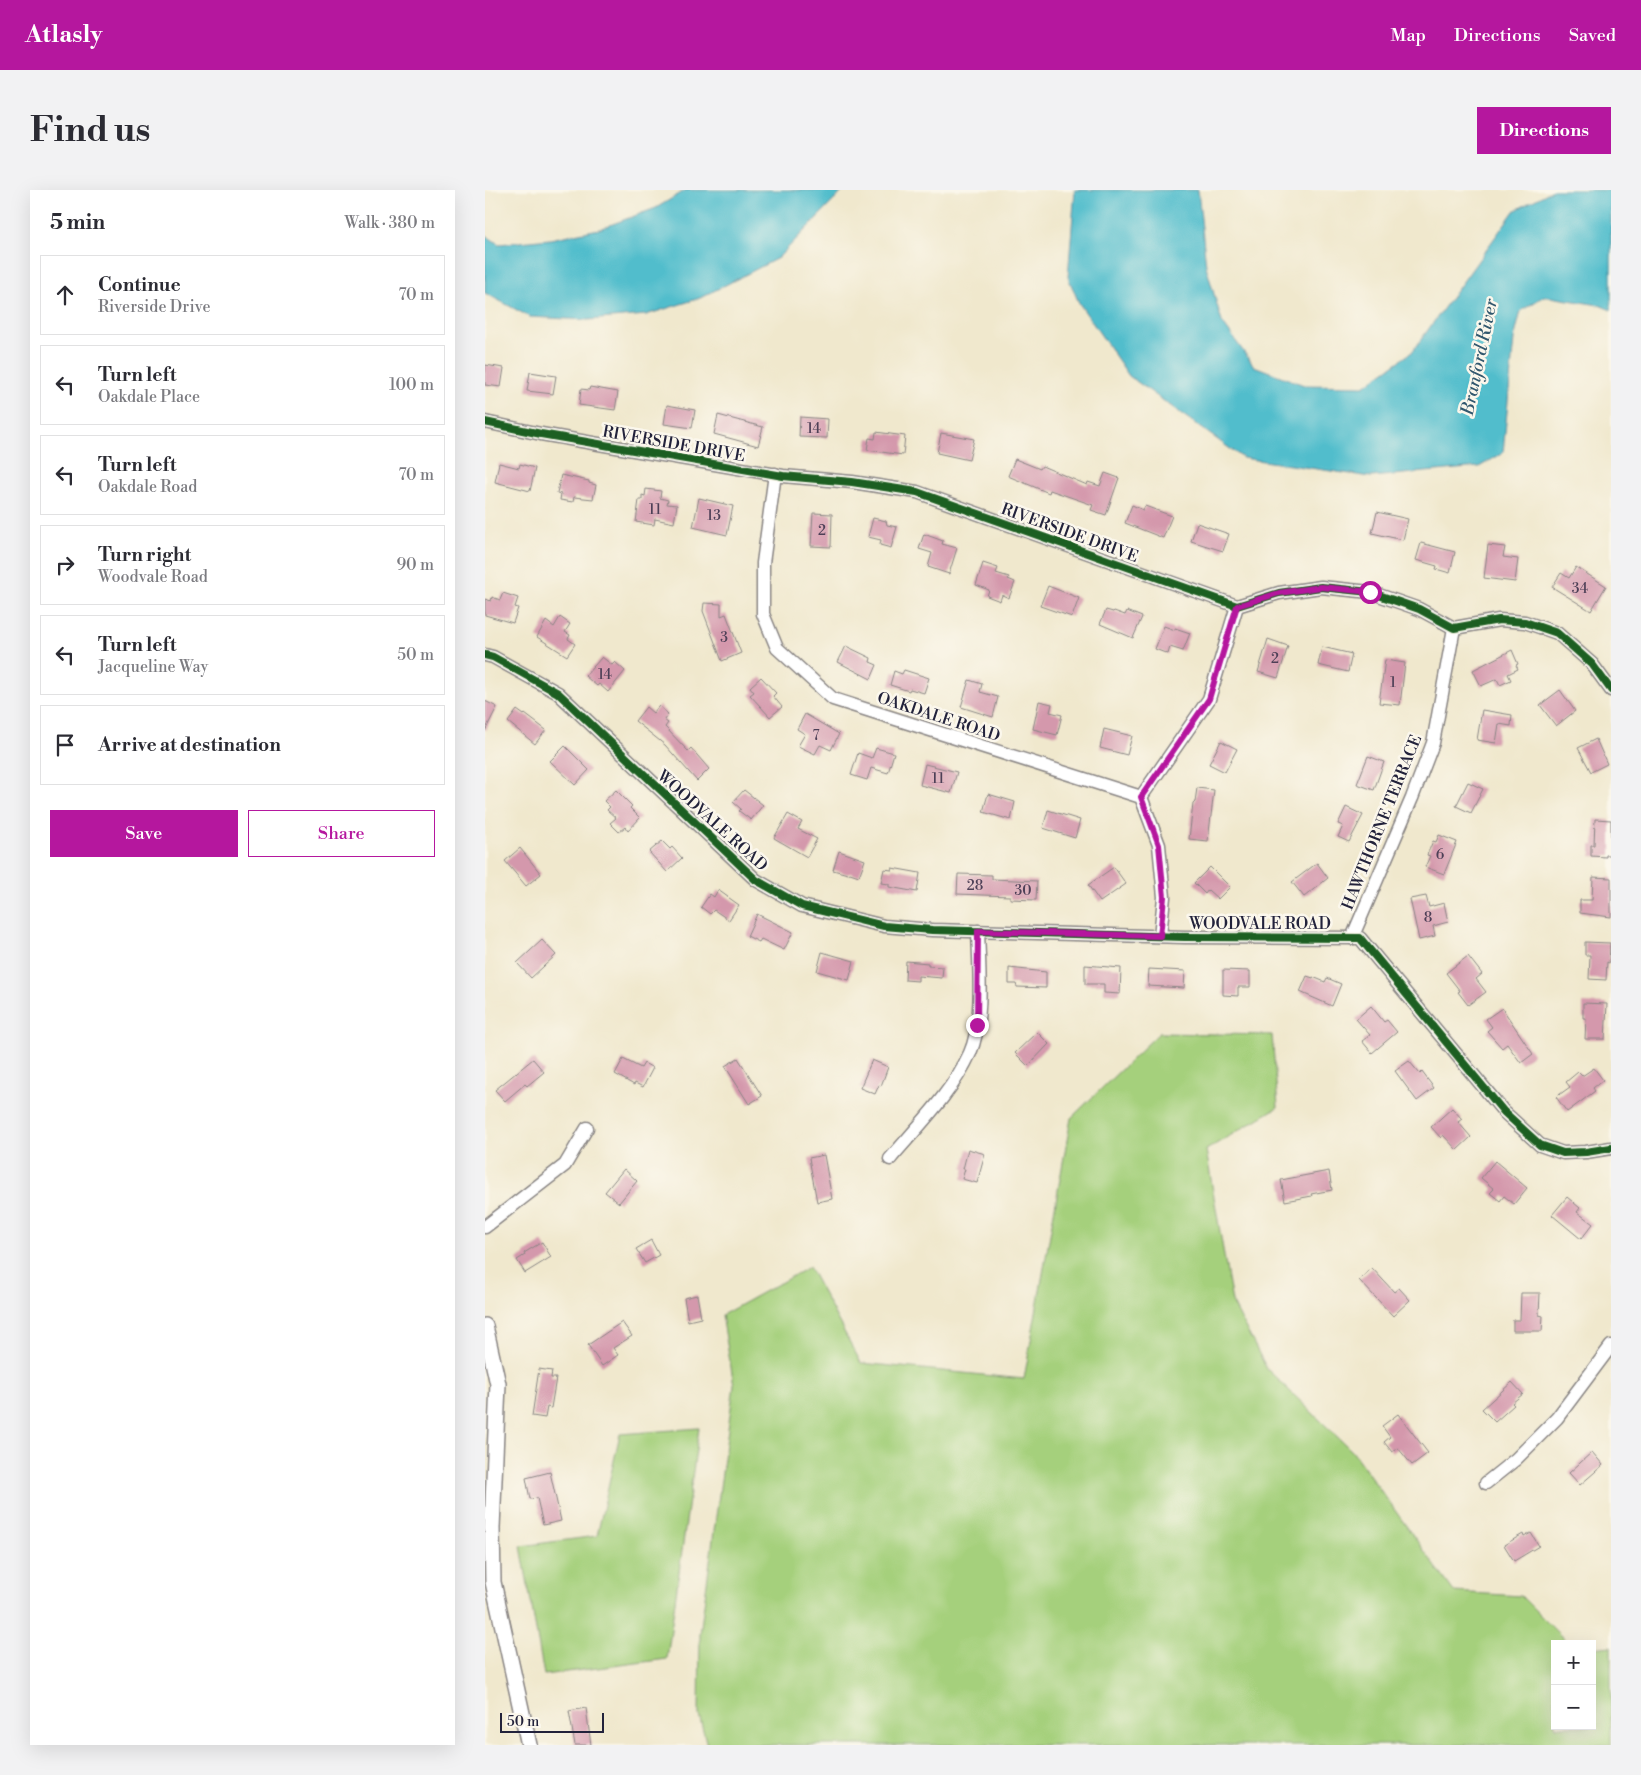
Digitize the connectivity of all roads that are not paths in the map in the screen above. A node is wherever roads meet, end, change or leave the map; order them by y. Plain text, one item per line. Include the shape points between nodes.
1 (485, 422) edge
2 (775, 474) junction
3 (1237, 606) junction
4 (1454, 628) junction
5 (485, 655) edge
6 (1611, 690) edge
7 (1141, 797) junction
8 (978, 931) junction
9 (1160, 936) junction
10 (1352, 938) junction
11 (587, 1128) dead end
12 (1611, 1148) edge
13 (890, 1159) dead end
14 (485, 1227) edge
15 (485, 1326) edge
16 (1611, 1346) edge
17 (1486, 1483) dead end
18 (529, 1745) edge

1 - 2 street, RIVERSIDE DRIVE
2 - 3 street, RIVERSIDE DRIVE via 917,492
2 - 7 street, OAKDALE ROAD via 763,563 763,614 777,648 833,699
3 - 4 street via 1279,593 1321,587 1370,592 1419,609
3 - 7 street via 1209,699
4 - 6 street via 1499,620 1525,622 1557,633 1592,664
4 - 10 street, HAWTHORNE TERRACE via 1433,743
5 - 8 street, WOODVALE ROAD via 558,693 756,880 802,906 884,926
7 - 9 street via 1159,845 1164,897
8 - 9 street, WOODVALE ROAD
8 - 13 street via 977,1025 971,1052 950,1087
9 - 10 street, WOODVALE ROAD
10 - 12 street, WOODVALE ROAD via 1360,938 1504,1112 1540,1144 1563,1153
11 - 14 street via 565,1165
15 - 18 street via 498,1384 493,1582
16 - 17 street via 1557,1418

